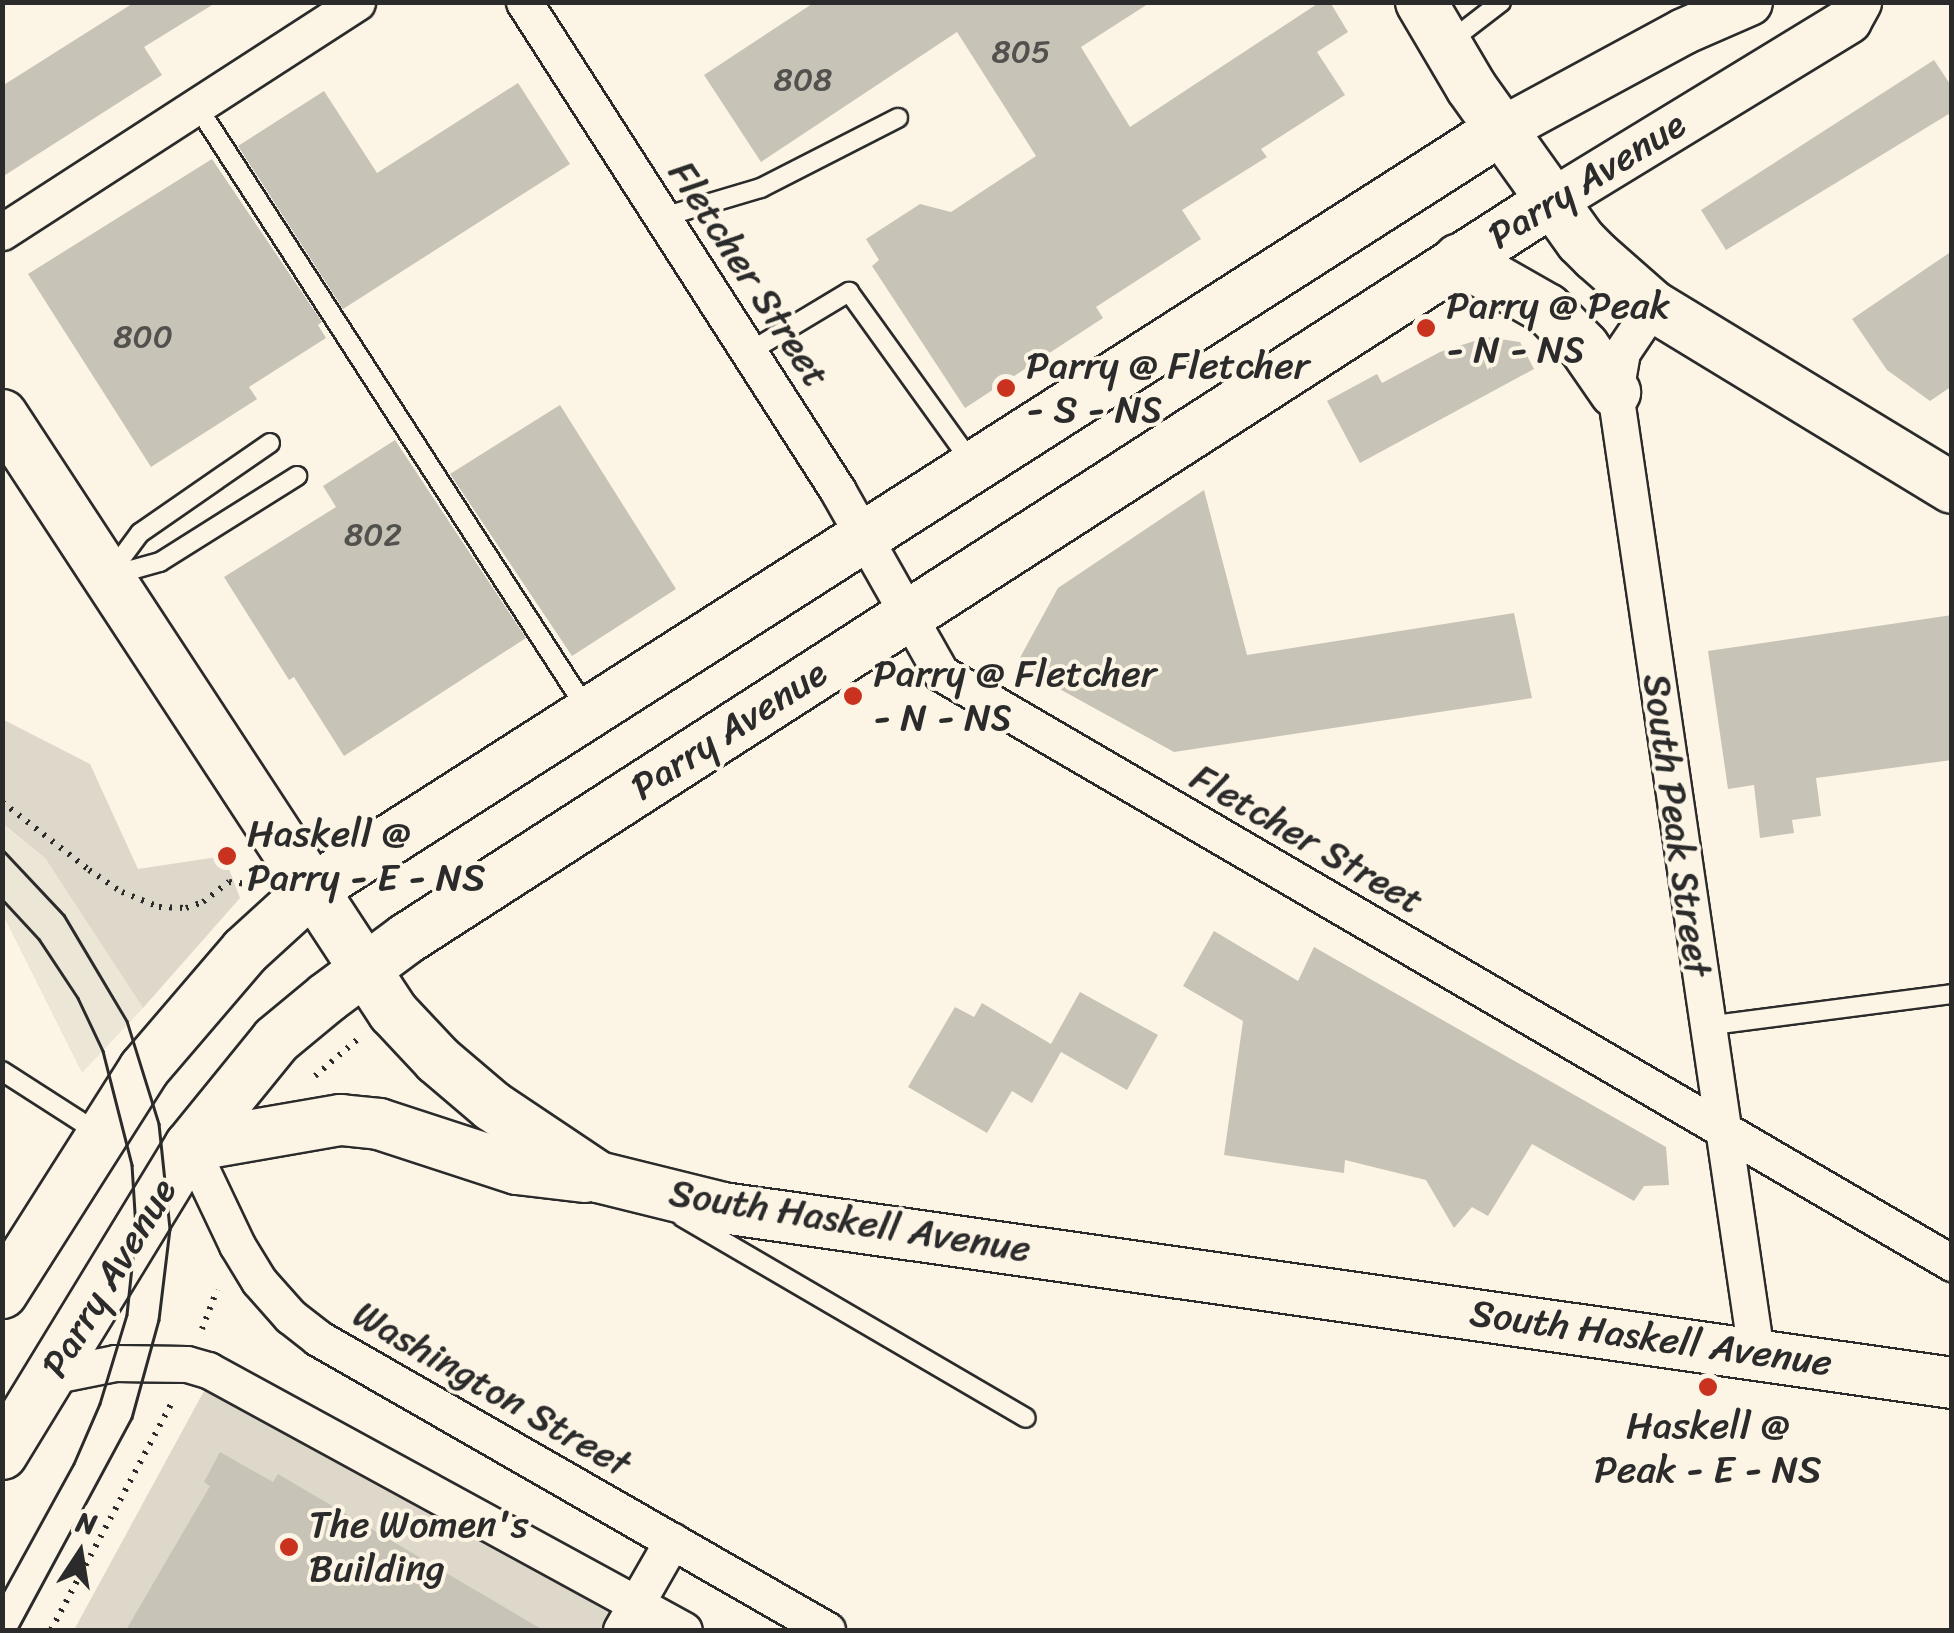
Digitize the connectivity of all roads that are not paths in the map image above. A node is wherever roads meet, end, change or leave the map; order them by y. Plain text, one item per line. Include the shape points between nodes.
1 (357, 2) edge
2 (524, 2) edge
3 (1501, 2) edge
4 (1750, 2) edge
5 (1858, 2) edge
6 (1435, 23) edge
7 (197, 106) junction
8 (898, 118) dead end
9 (1502, 129) junction
10 (1552, 200) junction
11 (662, 218) junction
12 (2, 232) edge
13 (1459, 259) junction
14 (1653, 306) junction
15 (750, 352) junction
16 (1615, 392) junction
17 (2, 415) edge
18 (270, 443) dead end
19 (976, 467) junction
20 (297, 476) dead end
21 (1952, 488) edge
22 (865, 540) junction
23 (108, 576) junction
24 (906, 616) junction
25 (590, 716) junction
26 (314, 889) junction
27 (364, 970) junction
28 (1952, 994) edge
29 (1706, 1026) junction
30 (2, 1071) edge
31 (1722, 1133) junction
32 (100, 1134) junction
33 (190, 1146) junction
34 (612, 1181) junction
35 (1952, 1263) edge
36 (2, 1293) edge
37 (1756, 1352) junction
38 (50, 1376) junction
39 (1952, 1383) edge
40 (1026, 1418) dead end
41 (2, 1454) edge
42 (672, 1541) junction
43 (628, 1617) edge
44 (684, 1630) edge
45 (827, 1630) edge

1 - 7 street
2 - 11 street, Fletcher Street
3 - 6 lane
4 - 9 street, Parry Avenue
5 - 10 street, Parry Avenue via 1848,20
6 - 9 main road
7 - 12 street
7 - 25 lane
8 - 11 lane via 761,188
9 - 10 main road
9 - 19 main road, Parry Avenue
10 - 13 main road, Parry Avenue
10 - 14 main road via 1581,241
11 - 15 street, Fletcher Street
13 - 16 main road via 1547,308
13 - 24 main road, Parry Avenue
14 - 16 street, South Peak Street via 1622,352
14 - 21 main road
15 - 19 lane via 850,292
15 - 22 street, Fletcher Street
16 - 29 street, South Peak Street
17 - 23 main road, South Haskell Avenue
18 - 23 lane via 140,533
19 - 22 main road, Parry Avenue
20 - 23 lane via 160,562
22 - 24 street, Fletcher Street
22 - 25 main road, Parry Avenue
23 - 26 main road, South Haskell Avenue
24 - 27 main road, Parry Avenue
24 - 31 street, Fletcher Street via 941,673
25 - 26 main road, Parry Avenue
26 - 27 main road, South Haskell Avenue
26 - 32 main road, Parry Avenue via 276,919 194,1009
27 - 33 main road, Parry Avenue via 276,1040
27 - 34 main road, South Haskell Avenue via 438,1060 492,1106
28 - 29 lane
29 - 31 street, South Peak Street
30 - 32 lane
31 - 35 street, Fletcher Street
31 - 37 street, South Peak Street
32 - 36 main road, Parry Avenue
33 - 34 main road via 341,1120 380,1124 517,1169
33 - 38 main road, Parry Avenue
33 - 42 street, Washington Street via 244,1257 290,1316
34 - 37 main road, South Haskell Avenue via 723,1208
34 - 40 lane
37 - 39 main road, South Haskell Avenue
38 - 41 main road, Parry Avenue
38 - 43 street via 115,1363 208,1370
42 - 43 street
42 - 45 street, Washington Street
43 - 44 street

